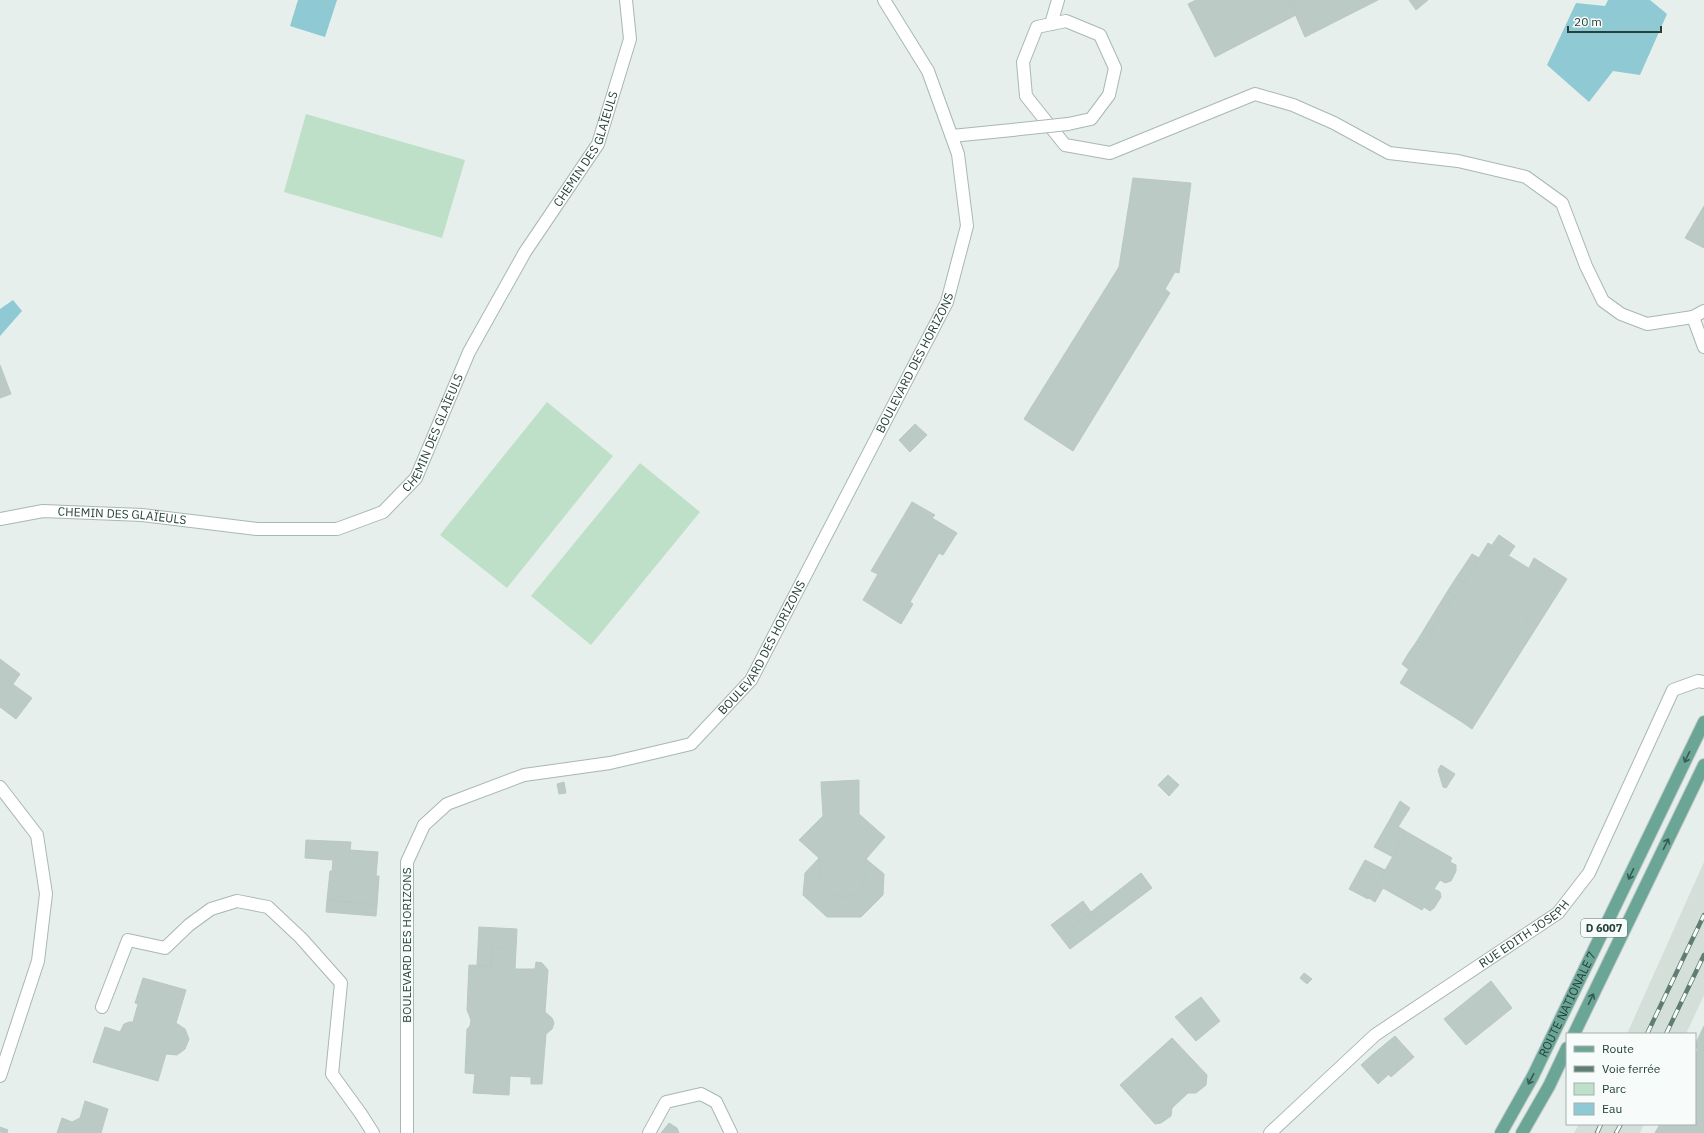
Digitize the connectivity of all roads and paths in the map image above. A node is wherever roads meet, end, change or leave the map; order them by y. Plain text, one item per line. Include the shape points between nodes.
1 (626, 0) edge
2 (884, 0) edge
3 (1058, 0) edge
4 (1051, 24) junction
5 (952, 136) junction
6 (1704, 311) edge
7 (1693, 317) junction
8 (1704, 347) edge
9 (0, 519) edge
10 (1704, 682) edge
11 (1704, 722) edge
12 (1704, 764) edge
13 (0, 787) edge
14 (102, 1007) dead end
15 (1574, 1033) edge
16 (1566, 1050) edge
17 (0, 1076) edge
18 (373, 1133) edge
19 (407, 1133) edge
20 (649, 1133) edge
21 (731, 1133) edge
22 (1270, 1133) edge
23 (1501, 1133) edge
24 (1522, 1133) edge

1 - 9 street, CHEMIN DES GLAÏEULS via 630,39 598,144 524,252 472,346 416,478 383,512 337,529 256,529 142,515 43,511
2 - 5 street, BOULEVARD DES HORIZONS via 928,71
3 - 4 street
4 - 5 street, bridge via 1066,21 1100,36 1115,68 1109,95 1090,119 1068,124
4 - 7 street via 1037,27 1023,62 1026,96 1065,145 1110,153 1255,94 1293,105 1334,123 1388,153 1458,161 1526,177 1562,203 1586,266 1603,301 1621,314 1647,324
5 - 19 street, BOULEVARD DES HORIZONS via 958,154 967,226 947,302 751,680 691,744 610,763 524,775 447,804 424,825 407,862
6 - 7 street
7 - 8 street
10 - 22 street, RUE EDITH JOSEPH via 1698,681 1673,690 1589,873 1558,913 1375,1035
11 -> 23 main road, ROUTE NATIONALE 7 / D 6007 via 1533,1076
15 -> 12 main road, D 6007
13 - 17 street via 37,835 46,894 38,961
14 - 18 street via 128,940 165,948 189,925 211,909 237,902 268,907 301,938 341,983 332,1074
16 - 24 main road
20 - 21 street via 666,1102 701,1094 716,1102

